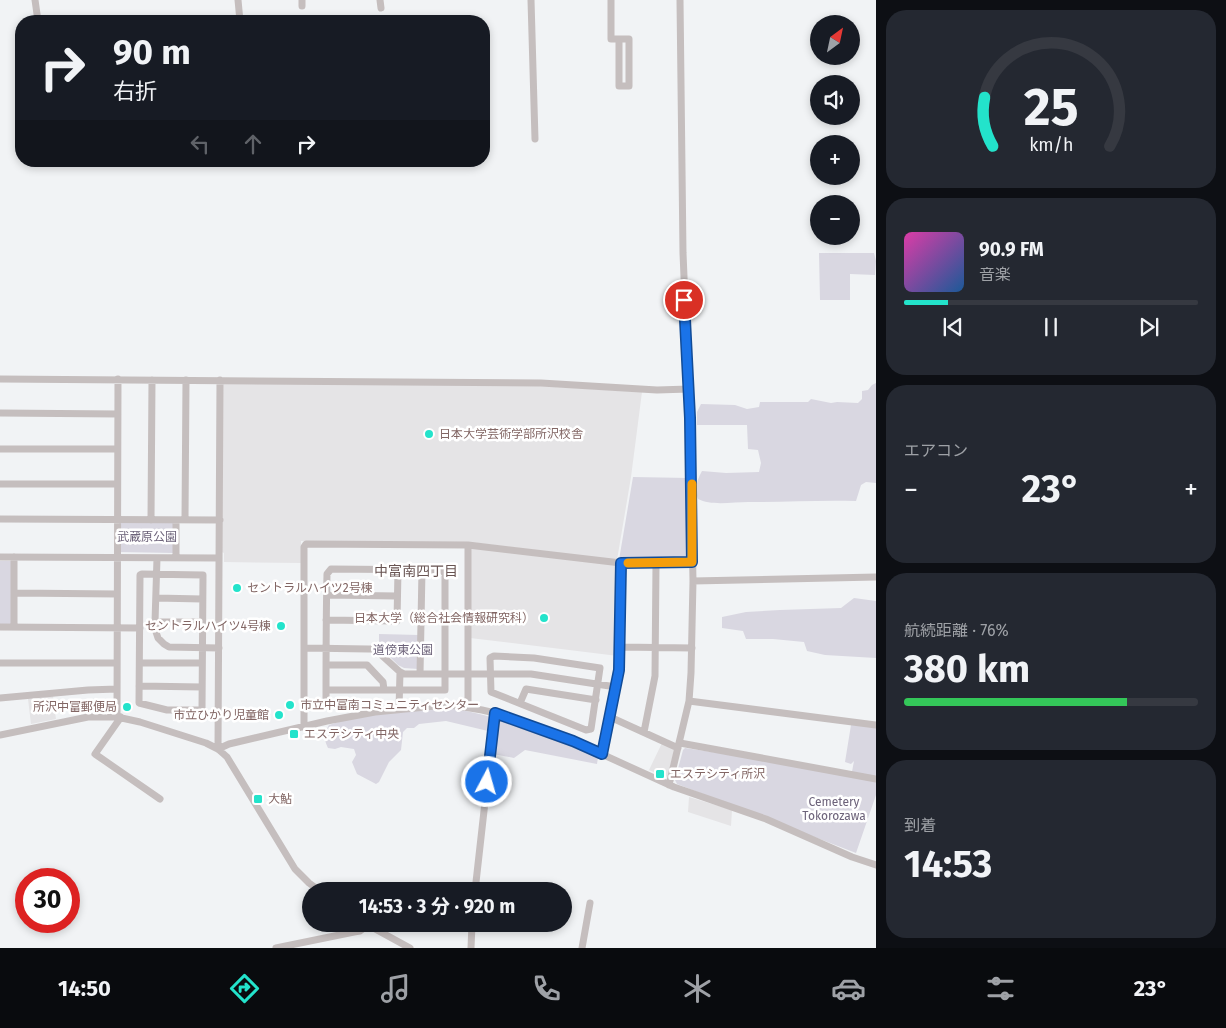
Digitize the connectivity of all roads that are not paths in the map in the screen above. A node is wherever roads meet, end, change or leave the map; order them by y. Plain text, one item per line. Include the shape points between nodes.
1 (35, 0) edge
2 (238, 0) edge
3 (531, 0) edge
4 (611, 0) edge
5 (680, 0) edge
6 (37, 15) edge
7 (239, 15) edge
8 (619, 39) junction
9 (535, 139) dead end
10 (0, 379) edge
11 (118, 379) junction
12 (152, 380) junction
13 (186, 380) junction
14 (220, 380) junction
15 (689, 389) junction
16 (0, 413) edge
17 (118, 414) junction
18 (0, 449) edge
19 (117, 449) junction
20 (0, 484) edge
21 (117, 484) junction
22 (0, 519) edge
23 (117, 520) junction
24 (152, 520) junction
25 (176, 520) junction
26 (185, 520) junction
27 (220, 520) junction
28 (468, 545) junction
29 (0, 557) edge
30 (14, 557) junction
31 (117, 557) junction
32 (157, 558) junction
33 (176, 558) junction
34 (220, 558) junction
35 (692, 562) junction
36 (621, 563) junction
37 (656, 564) junction
38 (398, 570) junction
39 (422, 570) junction
40 (156, 574) junction
41 (876, 577) edge
42 (693, 581) junction
43 (14, 593) junction
44 (117, 594) junction
45 (326, 596) junction
46 (397, 596) junction
47 (156, 598) junction
48 (202, 599) junction
49 (326, 620) junction
50 (156, 622) junction
51 (202, 622) junction
52 (0, 627) edge
53 (14, 627) junction
54 (117, 628) junction
55 (140, 628) junction
56 (620, 647) junction
57 (202, 648) junction
58 (219, 648) junction
59 (304, 648) junction
60 (326, 648) junction
61 (655, 648) junction
62 (692, 648) junction
63 (0, 663) edge
64 (117, 663) junction
65 (140, 663) junction
66 (202, 663) junction
67 (326, 665) junction
68 (400, 672) junction
69 (420, 674) junction
70 (445, 674) junction
71 (468, 674) junction
72 (491, 674) junction
73 (599, 684) junction
74 (139, 686) junction
75 (202, 687) junction
76 (616, 687) junction
77 (117, 689) junction
78 (326, 690) junction
79 (384, 690) junction
80 (399, 690) junction
81 (0, 698) edge
82 (596, 700) junction
83 (689, 701) junction
84 (326, 702) dead end
85 (520, 703) junction
86 (468, 707) junction
87 (400, 709) junction
88 (495, 713) junction
89 (610, 716) junction
90 (119, 717) junction
91 (876, 725) edge
92 (304, 727) junction
93 (644, 732) junction
94 (0, 735) edge
95 (679, 746) junction
96 (218, 749) junction
97 (602, 754) junction
98 (876, 779) edge
99 (669, 785) junction
100 (160, 799) dead end
101 (876, 865) edge
102 (308, 882) edge
103 (476, 882) edge
104 (590, 903) dead end
105 (356, 932) edge
106 (380, 932) edge
107 (472, 932) edge
108 (303, 946) edge
109 (276, 948) edge
110 (410, 948) edge
111 (471, 948) edge
112 (582, 948) edge

1 - 6 street
2 - 7 street
3 - 9 street
4 - 8 street via 611,39
5 - 15 street via 683,253
8 - 8 street via 619,86 629,86 629,39
10 - 11 street
11 - 12 street
11 - 17 street
12 - 13 street
12 - 24 street
13 - 14 street
13 - 26 street
14 - 15 street via 541,383
14 - 27 street
15 - 35 street
16 - 17 street
17 - 19 street
18 - 19 street
19 - 21 street
20 - 21 street
21 - 23 street
22 - 23 street
23 - 24 street
23 - 31 street
24 - 25 street
25 - 26 street
25 - 33 street
26 - 27 street
27 - 34 street
28 - 36 street
28 - 59 street via 306,544
28 - 71 street
29 - 30 street
30 - 31 street
30 - 43 street
31 - 32 street
31 - 44 street
32 - 33 street
32 - 40 street
33 - 34 street
34 - 58 street
35 - 37 street
35 - 42 street
36 - 37 street
36 - 56 street
37 - 61 street
38 - 39 street
38 - 45 street via 331,569 327,574
38 - 46 street
39 - 69 street
39 - 70 street via 442,570 445,574
40 - 47 street
40 - 48 street via 203,575
40 - 55 street via 140,576
41 - 42 street
42 - 62 street
43 - 44 street
43 - 53 street
44 - 54 street
45 - 46 street
45 - 49 street
46 - 49 street via 397,621
47 - 48 street
47 - 50 street
48 - 51 street
49 - 60 street
50 - 51 street
50 - 57 street via 158,638 167,646
51 - 57 street
52 - 53 street
53 - 54 street
54 - 55 street
54 - 64 street
55 - 65 street
56 - 61 street
56 - 76 street
57 - 58 street
57 - 66 street
58 - 96 street
59 - 60 street
59 - 92 street
60 - 67 street
60 - 68 street via 372,649
61 - 62 street
61 - 93 street via 655,676
62 - 83 street
63 - 64 street
64 - 77 street
65 - 66 street
65 - 74 street
66 - 75 street
67 - 78 street
67 - 79 street via 367,665 383,682
68 - 69 street
68 - 80 street
69 - 70 street
70 - 71 street
70 - 80 street via 444,690
71 - 72 street
71 - 86 street
72 - 73 street via 531,674
72 - 73 street via 490,658 494,656 534,658 600,668
72 - 85 street via 491,692
73 - 76 street
73 - 82 street
74 - 75 street
74 - 75 street via 139,703 167,710 202,710
76 - 89 street
77 - 81 street
77 - 90 street
78 - 79 street
78 - 84 street
79 - 80 street
80 - 87 street
82 - 85 street via 526,689
82 - 85 street via 591,729 586,730
83 - 91 street
83 - 95 street
86 - 87 street
86 - 88 street
87 - 92 street
88 - 97 street
88 - 103 street
89 - 93 street
89 - 97 street
90 - 94 street via 88,717
90 - 96 street
90 - 100 street via 95,754
92 - 96 street
93 - 95 street
95 - 98 street
95 - 99 street
96 - 102 street via 232,764 295,869
97 - 99 street
99 - 101 street via 766,819
104 - 112 street
105 - 108 street
106 - 110 street
107 - 111 street
108 - 109 street

